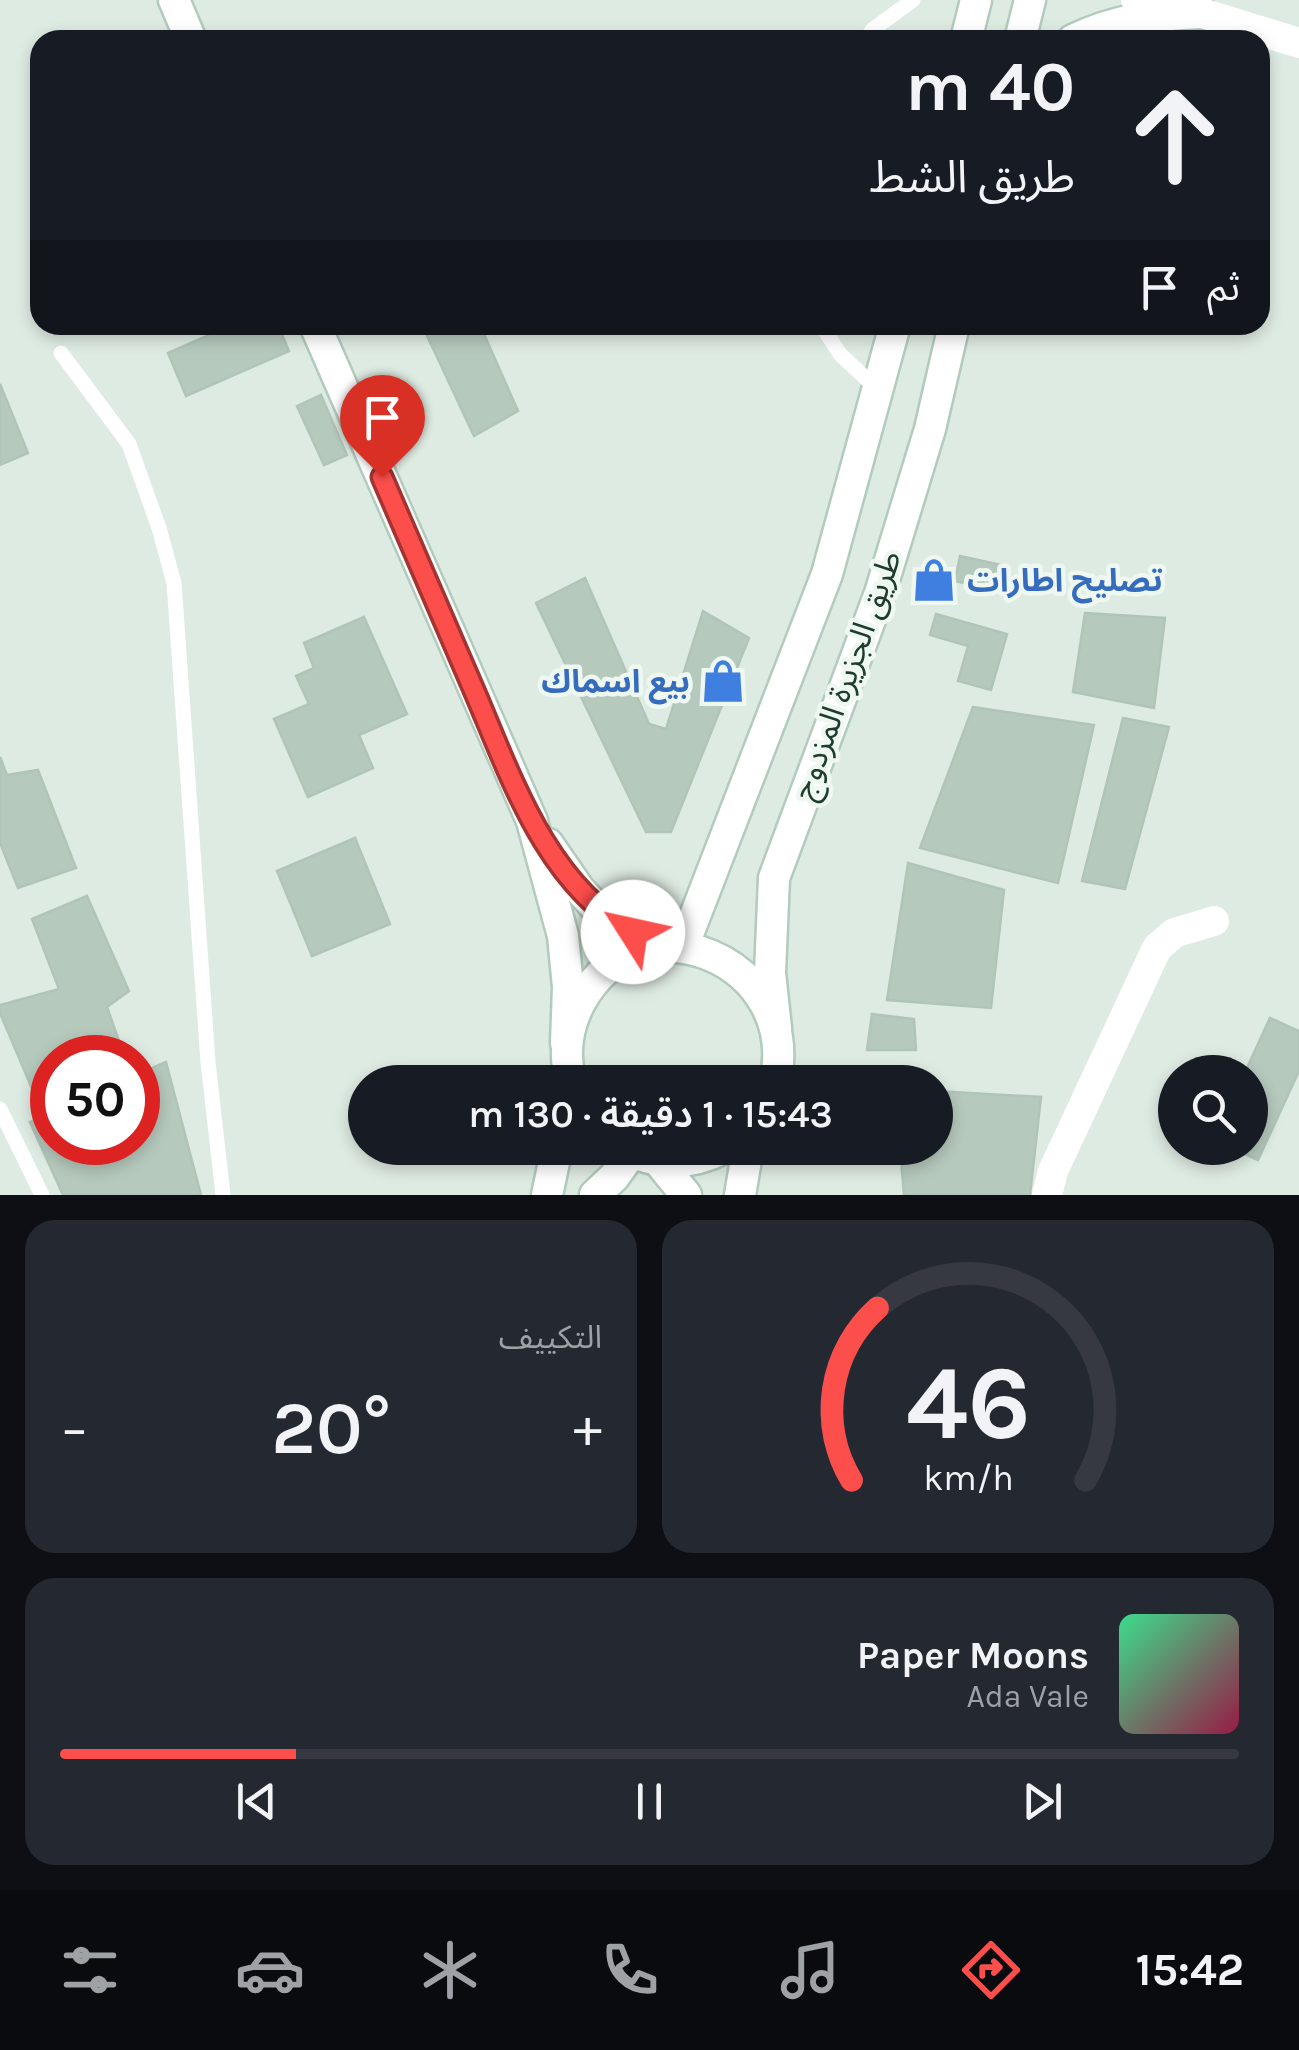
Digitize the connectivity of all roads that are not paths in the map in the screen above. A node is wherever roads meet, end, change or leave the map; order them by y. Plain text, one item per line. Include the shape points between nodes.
1 (174, 0) edge
2 (913, 0) edge
3 (976, 0) edge
4 (1030, 0) edge
5 (1136, 0) edge
6 (1202, 13) junction
7 (187, 30) edge
8 (872, 30) edge
9 (968, 30) edge
10 (1022, 30) edge
11 (1094, 30) edge
12 (1257, 30) edge
13 (1270, 34) edge
14 (1299, 43) edge
15 (320, 335) edge
16 (828, 335) edge
17 (892, 335) edge
18 (952, 335) edge
19 (61, 353) dead end
20 (878, 390) junction
21 (532, 821) junction
22 (1214, 921) dead end
23 (673, 947) junction
24 (776, 1028) junction
25 (568, 1065) edge
26 (569, 1065) edge
27 (778, 1065) edge
28 (1, 1115) edge
29 (553, 1165) edge
30 (627, 1165) edge
31 (651, 1165) edge
32 (745, 1165) edge
33 (42, 1195) edge
34 (223, 1195) edge
35 (547, 1195) edge
36 (595, 1195) edge
37 (686, 1195) edge
38 (740, 1195) edge
39 (1047, 1195) edge

1 - 7 main road
2 - 8 lane
3 - 9 main road
4 - 10 main road
5 - 6 main road
6 - 11 main road via 1146,15
6 - 12 main road
13 - 14 main road
15 - 21 main road
16 - 20 lane
17 - 20 main road, طريق الجزيرة المزدوج
18 - 24 main road, طريق الجزيرة المزدوج via 880,593 774,878 770,973
19 - 34 lane via 129,444 174,583
20 - 23 main road, طريق الجزيرة المزدوج via 827,574
21 - 23 main road via 603,915
21 - 25 main road via 563,936
22 - 39 main road via 1174,932 1158,948
23 - 24 main road via 715,955 743,973 764,997
23 - 26 main road via 634,954 588,988 574,1014
24 - 27 main road, طريق الجزيرة المزدوج
28 - 33 lane
29 - 35 main road
30 - 36 main road
31 - 37 main road
32 - 38 main road

